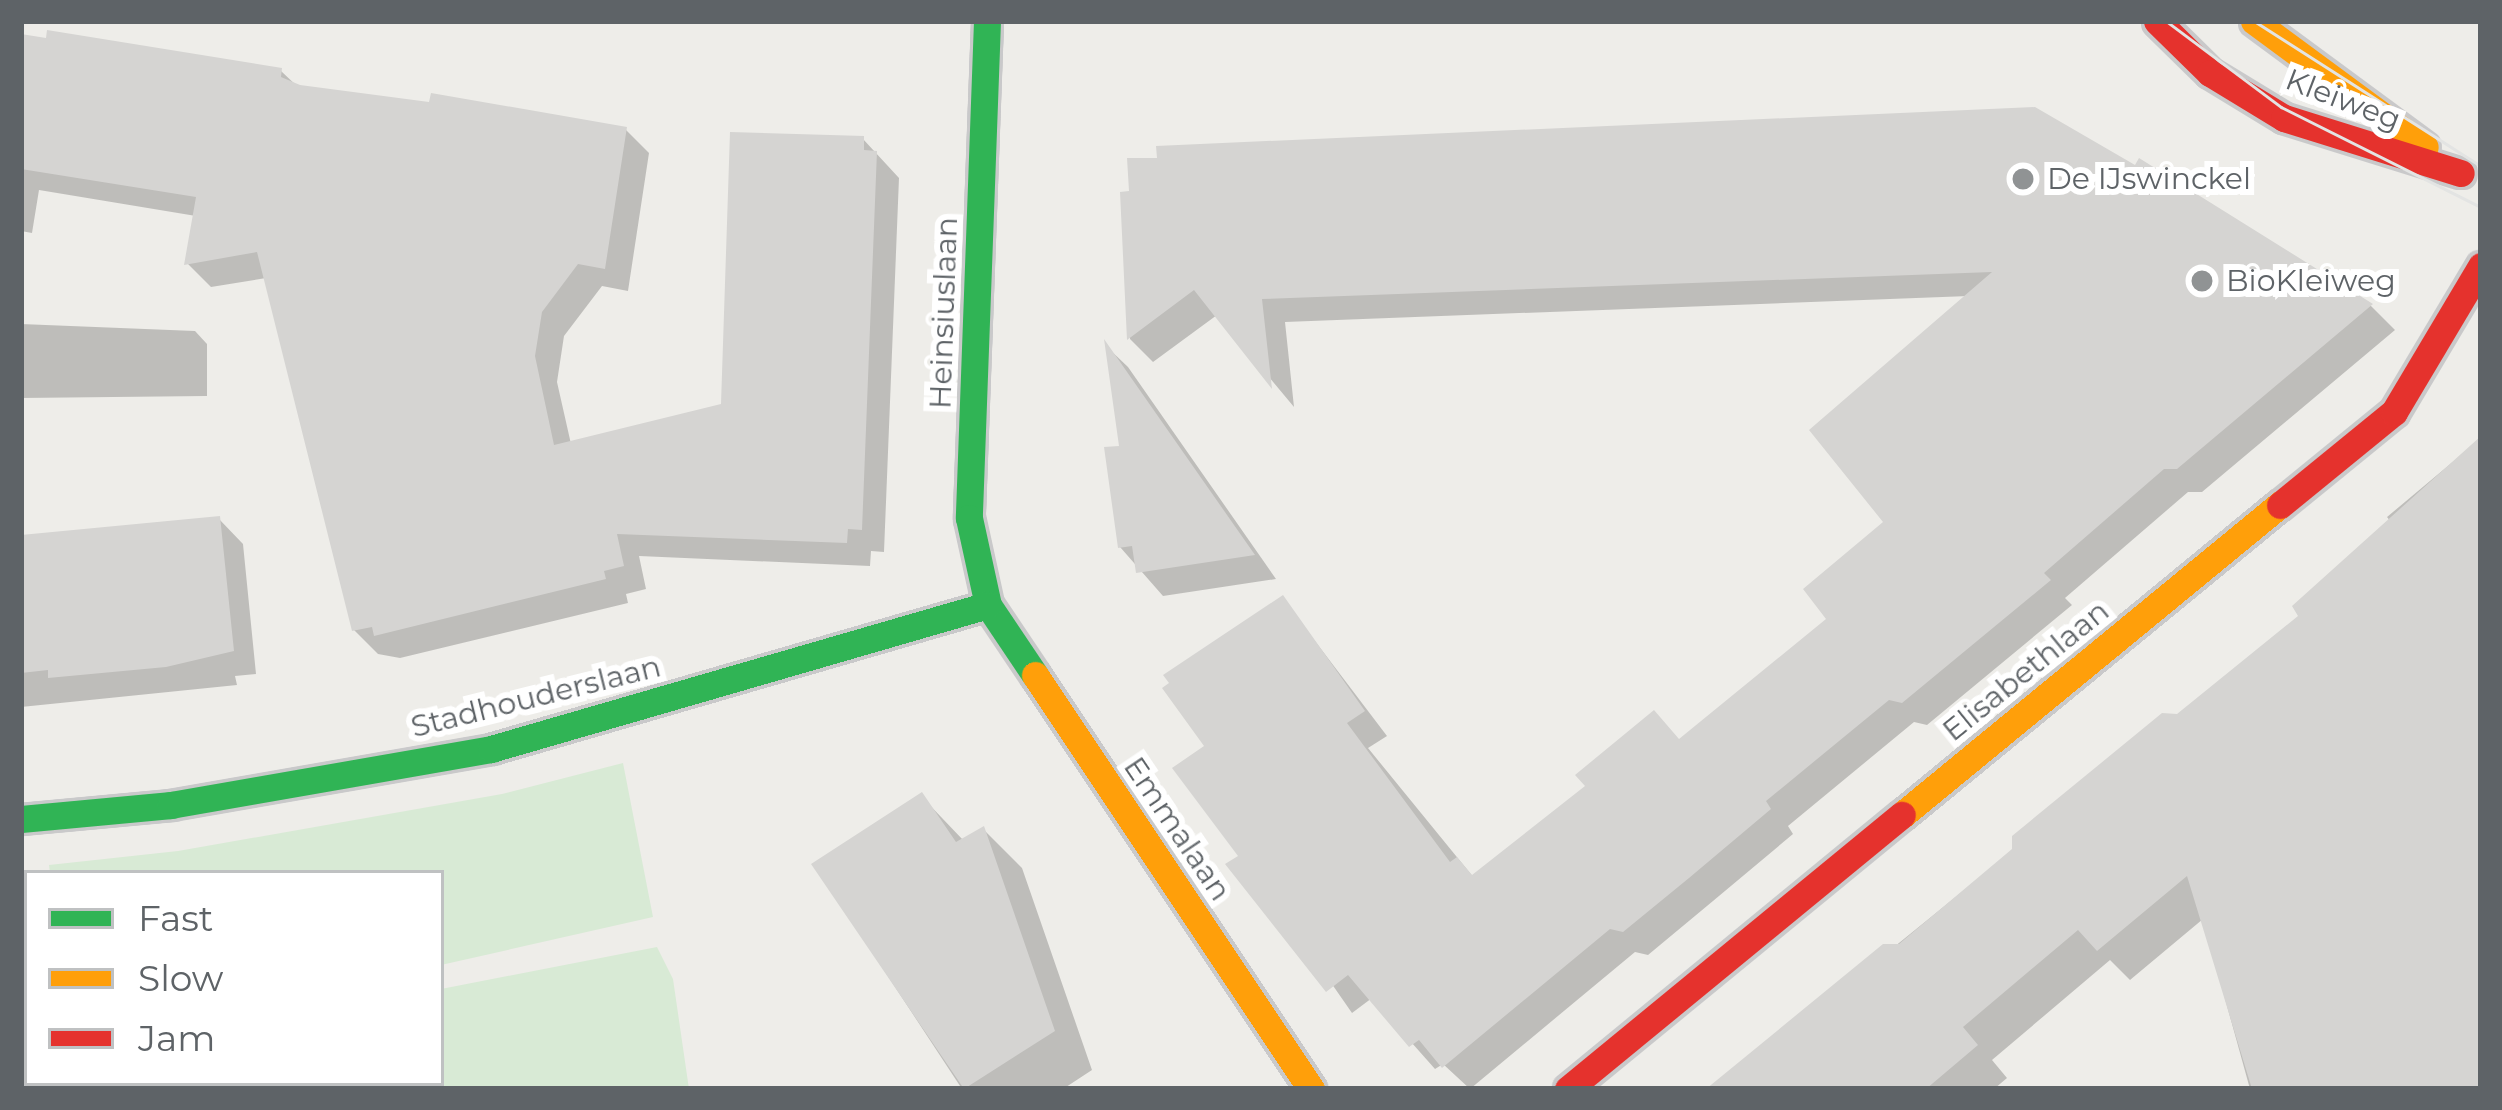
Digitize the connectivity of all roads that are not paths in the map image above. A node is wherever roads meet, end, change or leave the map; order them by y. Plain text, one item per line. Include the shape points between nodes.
1 (987, 21) edge
2 (2158, 21) edge
3 (2254, 21) edge
4 (2471, 178) edge
5 (2481, 266) edge
6 (988, 605) junction
7 (21, 819) edge
8 (1311, 1089) edge
9 (1568, 1089) edge

1 - 6 street, Heinsiuslaan via 970,518
2 - 4 street, Kleiweg via 2210,73 2284,118
3 - 4 street, Kleiweg
5 - 9 street, Elisabethlaan via 2394,412
6 - 7 street, Stadhouderslaan via 491,749 171,805
6 - 8 street, Emmalaan

